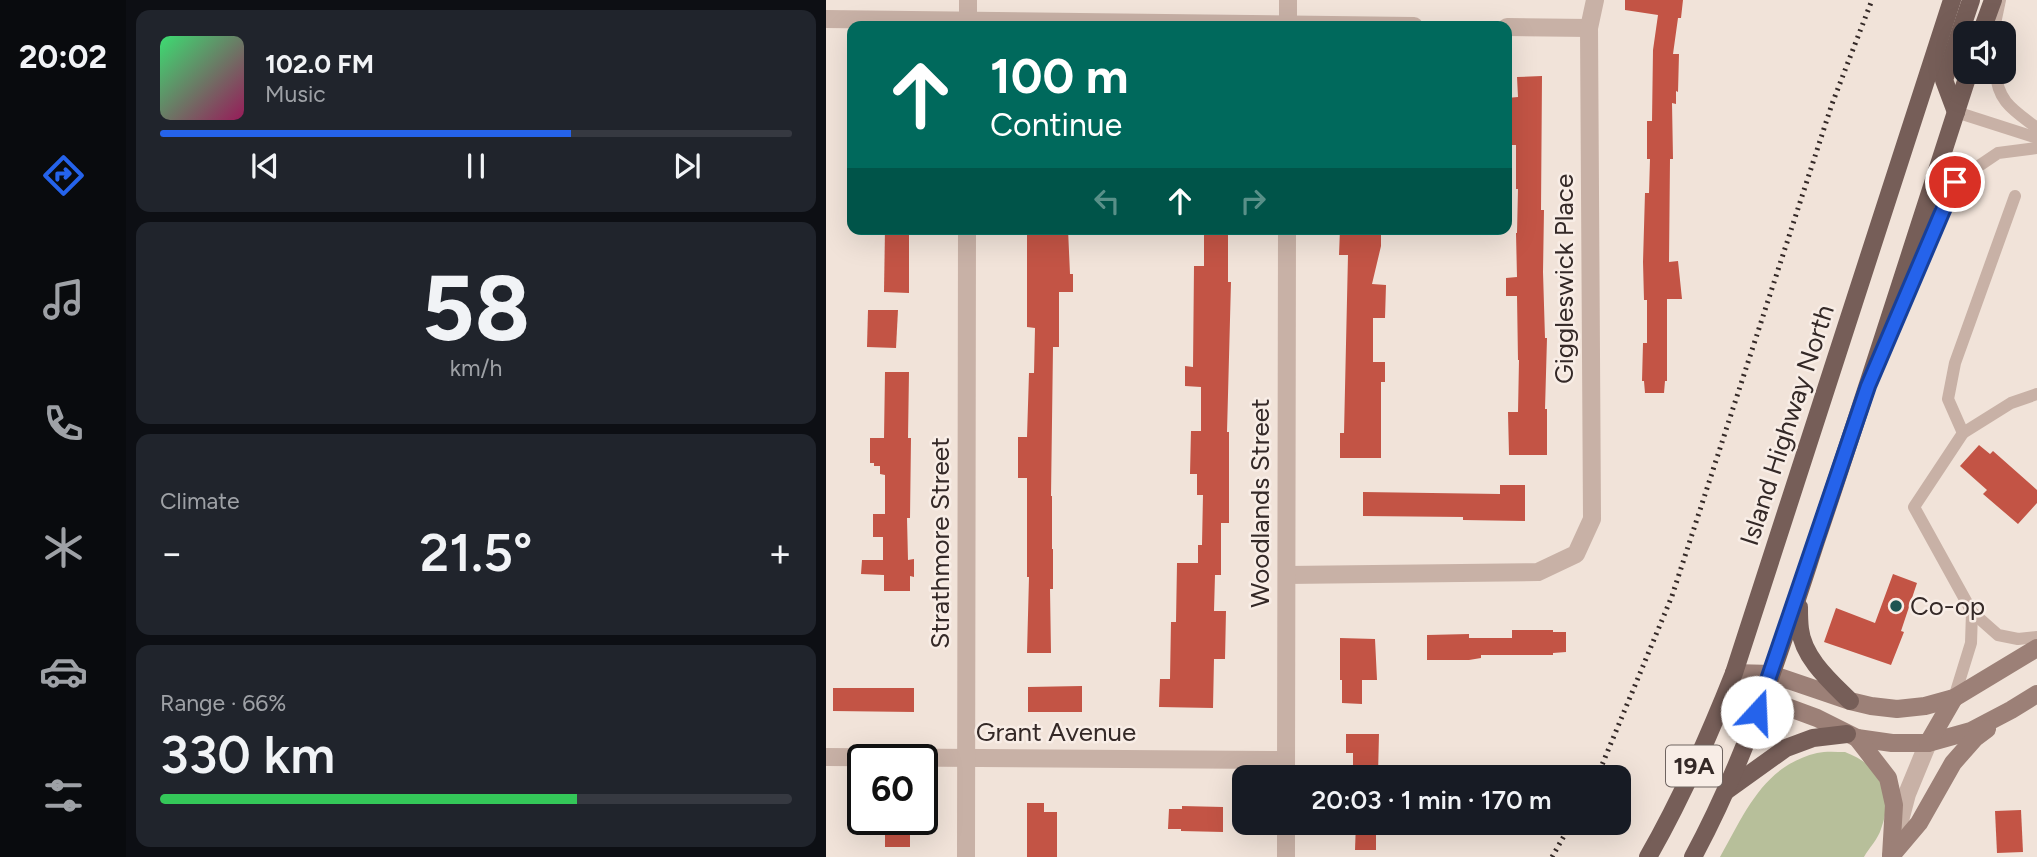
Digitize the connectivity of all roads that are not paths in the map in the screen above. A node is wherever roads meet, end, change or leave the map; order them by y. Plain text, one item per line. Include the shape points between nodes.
1 (968, 0) edge
2 (1288, 0) edge
3 (1595, 0) edge
4 (1952, 0) edge
5 (1971, 0) edge
6 (1993, 0) edge
7 (2000, 0) edge
8 (826, 19) edge
9 (883, 21) edge
10 (968, 21) edge
11 (1288, 21) edge
12 (1985, 21) edge
13 (1996, 21) edge
14 (1512, 27) edge
15 (1589, 28) junction
16 (1965, 84) edge
17 (1997, 84) edge
18 (1956, 112) junction
19 (2037, 128) edge
20 (2037, 138) edge
21 (2037, 148) edge
22 (2015, 196) dead end
23 (967, 235) edge
24 (1287, 235) edge
25 (1868, 386) junction
26 (2037, 394) edge
27 (1963, 433) junction
28 (1287, 575) junction
29 (1799, 592) junction
30 (1972, 612) junction
31 (2037, 637) edge
32 (2037, 648) edge
33 (1734, 673) junction
34 (1771, 674) junction
35 (2037, 694) edge
36 (1763, 698) junction
37 (1954, 698) junction
38 (1850, 701) junction
39 (2011, 710) junction
40 (1852, 736) junction
41 (1928, 743) junction
42 (826, 757) edge
43 (966, 758) junction
44 (1286, 765) edge
45 (1232, 766) edge
46 (1724, 793) junction
47 (1286, 835) edge
48 (1891, 856) edge
49 (967, 857) edge
50 (1286, 857) edge
51 (1648, 857) edge
52 (1693, 857) edge

1 - 10 street
2 - 11 street
3 - 15 street, Giggleswick Place
4 - 33 main road, Island Highway North / 19A
5 - 18 main road via 1944,79
6 - 12 main road
7 - 13 lane
8 - 9 street
14 - 15 street
15 - 28 street, Giggleswick Place via 1592,519 1576,554 1538,572
16 - 18 main road, 19A
17 - 19 lane via 2004,102
18 - 20 lane
18 - 25 main road, 19A
21 - 25 lane via 1998,153 1955,182
22 - 27 lane via 1955,363 1948,399
23 - 43 street, Strathmore Street
24 - 28 street, Woodlands Street
25 - 29 main road, 19A
26 - 27 lane via 2011,403
27 - 30 lane via 1914,507
28 - 44 street, Woodlands Street
29 - 34 main road, 19A
29 - 38 main road via 1800,632 1807,652
30 - 31 lane via 1998,635
30 - 37 lane via 1971,643
32 - 37 main road
33 - 34 main road
33 - 36 main road
33 - 51 main road, Island Highway North / 19A via 1670,819
34 - 36 main road, 19A
34 - 38 main road
35 - 39 main road
36 - 40 main road
36 - 46 main road, 19A
37 - 38 main road via 1897,709
37 - 41 main road
39 - 41 main road via 1970,731
39 - 48 main road via 1975,738 1953,763 1919,823
40 - 41 main road
40 - 46 main road via 1813,738 1786,748
40 - 48 main road via 1888,778 1894,805
41 - 48 street via 1907,794
42 - 43 street, Grant Avenue
43 - 45 street, Grant Avenue
43 - 49 street, Strathmore Street
46 - 52 main road, 19A
47 - 50 street

